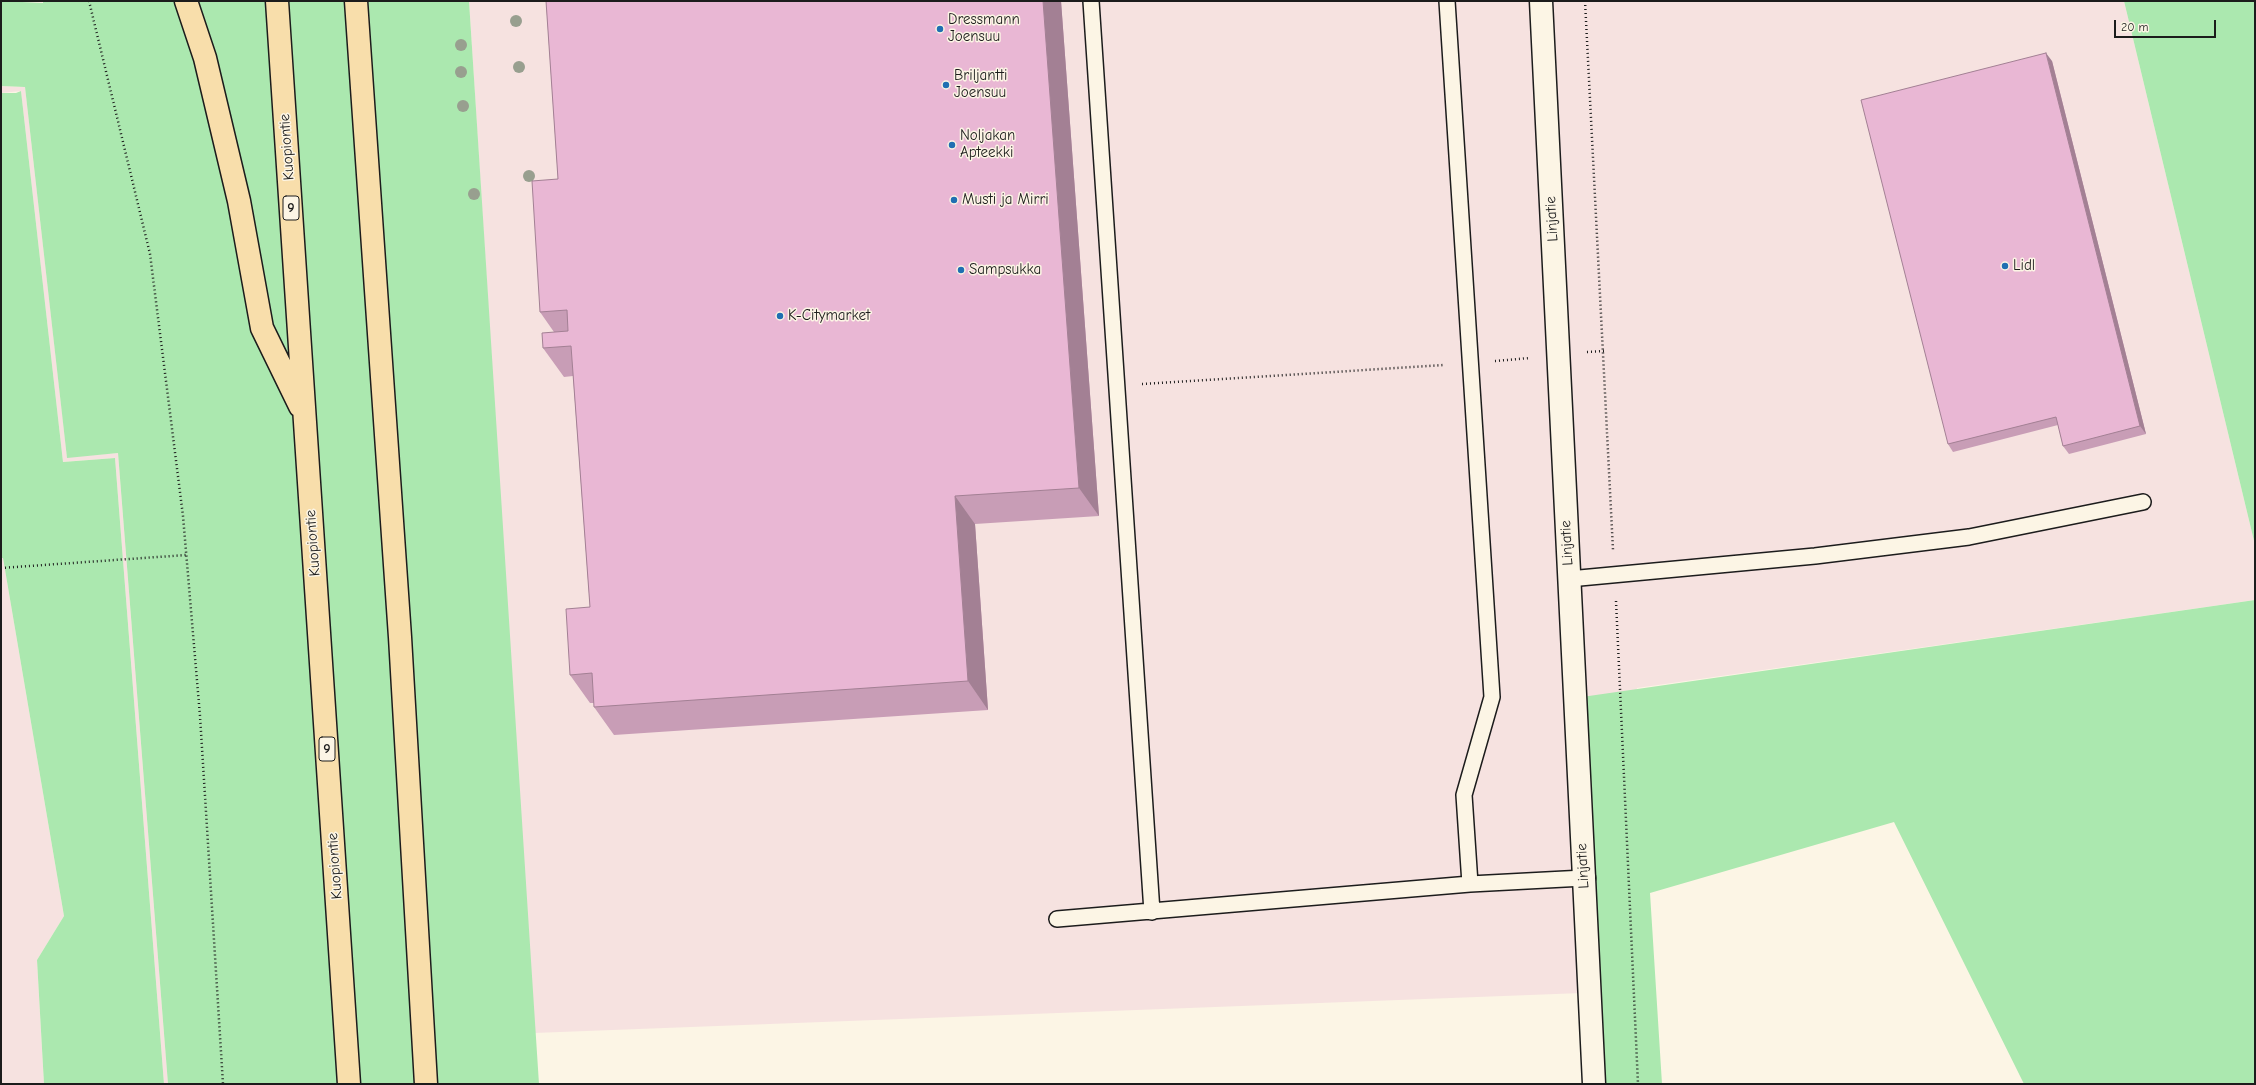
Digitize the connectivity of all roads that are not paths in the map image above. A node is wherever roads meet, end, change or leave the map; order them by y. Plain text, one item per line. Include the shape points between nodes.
1 (186, 1) edge
2 (277, 1) edge
3 (356, 1) edge
4 (1091, 1) edge
5 (1447, 1) edge
6 (1541, 1) edge
7 (304, 415) junction
8 (2143, 502) dead end
9 (1568, 579) junction
10 (1584, 878) junction
11 (1470, 884) junction
12 (1152, 912) junction
13 (1057, 919) dead end
14 (349, 1084) edge
15 (426, 1084) edge
16 (1594, 1084) edge

1 - 7 highway via 205,58 239,201 262,328
2 - 7 highway, Kuopiontie / 9
3 - 15 highway via 400,637
4 - 12 lane
5 - 11 lane via 1492,697 1464,795
6 - 9 street, Linjatie
7 - 14 highway, Kuopiontie / 9
8 - 9 lane via 1969,537 1815,556
9 - 10 street, Linjatie
10 - 11 lane
10 - 16 street, Linjatie
11 - 12 lane
12 - 13 lane

